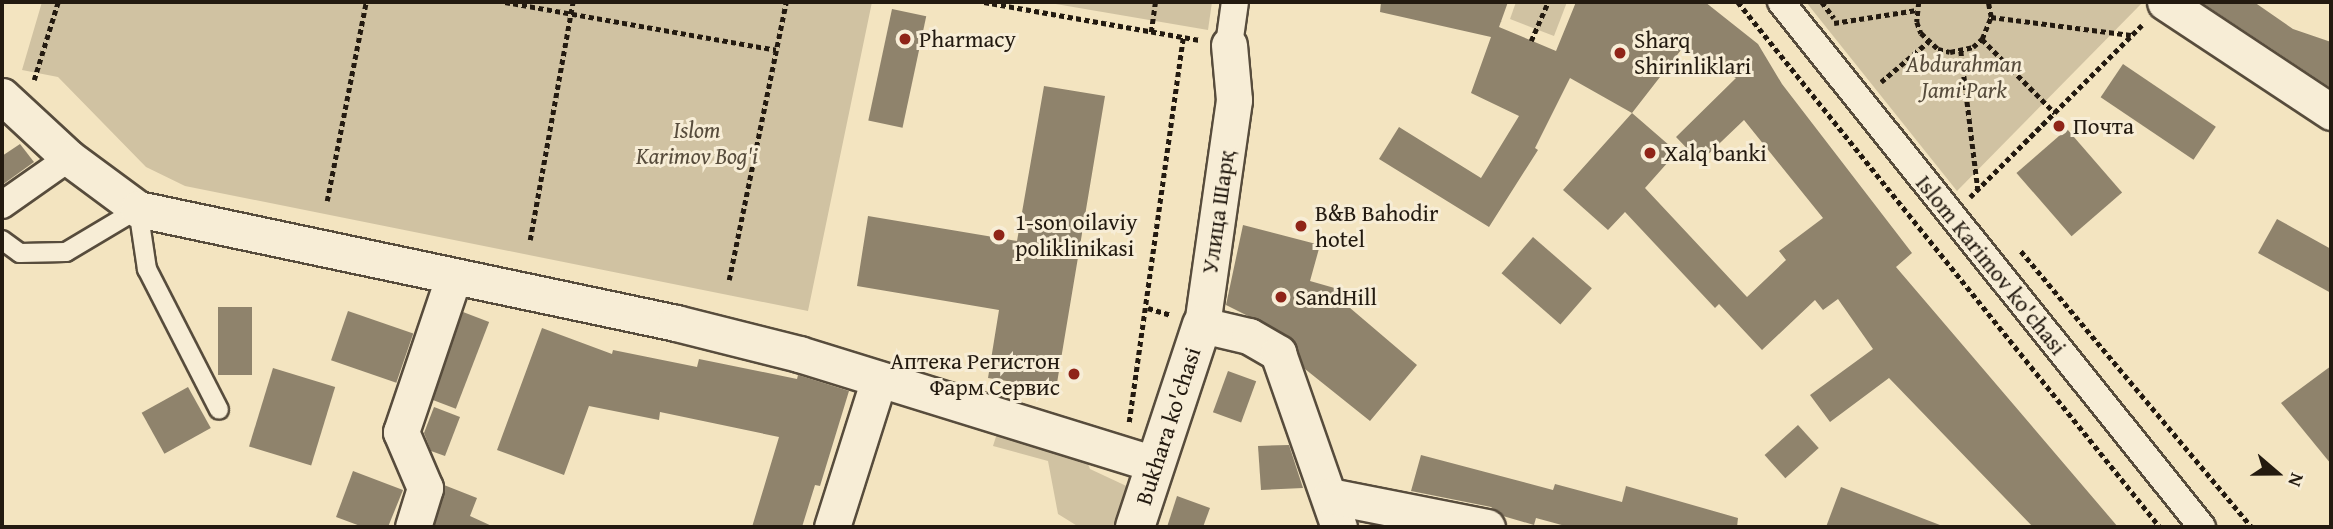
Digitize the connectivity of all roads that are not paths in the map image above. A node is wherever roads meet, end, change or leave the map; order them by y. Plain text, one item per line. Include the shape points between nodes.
1 (1234, 2) edge
2 (1781, 2) edge
3 (2157, 10) edge
4 (1229, 45) joint
5 (13, 90) edge
6 (2331, 112) edge
7 (69, 158) junction
8 (2, 205) edge
9 (138, 209) junction
10 (2, 240) edge
11 (453, 278) junction
12 (1202, 325) junction
13 (879, 379) junction
14 (219, 410) dead end
15 (1139, 459) junction
16 (1334, 512) edge
17 (413, 527) edge
18 (832, 527) edge
19 (1135, 527) edge
20 (1487, 527) edge
21 (2202, 527) edge

1 - 4 street
2 - 21 street, Islom Karimov ko'chasi
3 - 6 street
4 - 12 street, Улица Шарқ via 1234,100
5 - 7 street
7 - 8 street
7 - 9 street
9 - 10 lane via 66,252 20,253
9 - 11 street
9 - 14 lane via 147,269
11 - 13 street via 676,323
11 - 17 street via 401,432 425,488
12 - 15 street, Bukhara ko'chasi
12 - 16 street via 1249,336 1278,353
13 - 15 street
13 - 18 street
15 - 19 street, Bukhara ko'chasi
16 - 20 street

